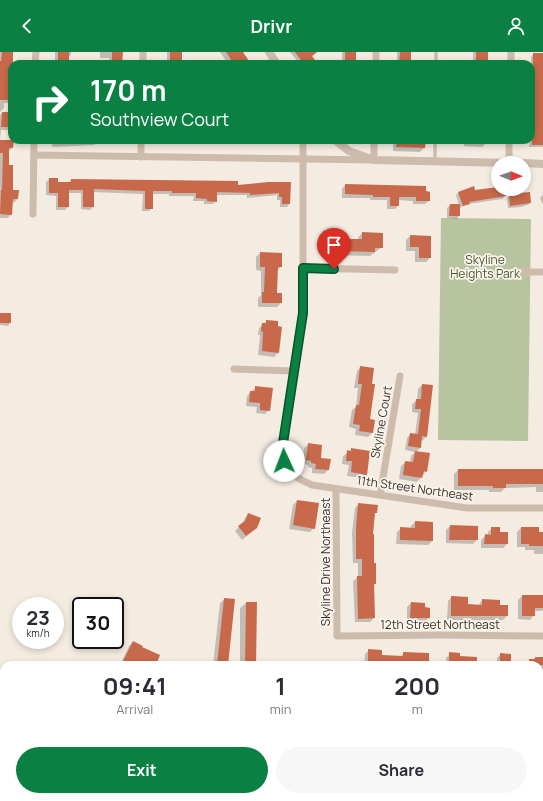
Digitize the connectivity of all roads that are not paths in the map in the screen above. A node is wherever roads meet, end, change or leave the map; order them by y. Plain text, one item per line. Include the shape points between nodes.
1 (34, 144) edge
2 (141, 144) edge
3 (303, 144) edge
4 (340, 144) edge
5 (374, 144) edge
6 (435, 144) edge
7 (509, 144) edge
8 (34, 155) junction
9 (510, 156) edge
10 (141, 157) junction
11 (304, 158) junction
12 (374, 160) junction
13 (434, 162) junction
14 (491, 163) edge
15 (531, 163) edge
16 (543, 164) edge
17 (33, 214) dead end
18 (303, 268) junction
19 (395, 270) dead end
20 (512, 272) dead end
21 (543, 272) edge
22 (234, 369) dead end
23 (294, 371) junction
24 (400, 376) dead end
25 (336, 489) junction
26 (380, 495) junction
27 (543, 508) edge
28 (337, 636) joint
29 (543, 636) edge

1 - 8 street
2 - 10 street
3 - 11 street
4 - 12 street via 349,151
5 - 12 street
6 - 13 lane
7 - 9 street
8 - 10 street
8 - 17 street
10 - 11 street
11 - 12 street
11 - 18 street
12 - 13 street
13 - 14 street
15 - 16 street
18 - 19 street
18 - 23 street via 303,313
20 - 21 street
22 - 23 street
23 - 25 street, 11th Street Northeast via 283,443 284,461 297,479 312,485
24 - 26 street, Skyline Court
25 - 26 street, 11th Street Northeast
25 - 28 street, Skyline Drive Northeast
26 - 27 street, 11th Street Northeast via 467,508
28 - 29 street, 12th Street Northeast

